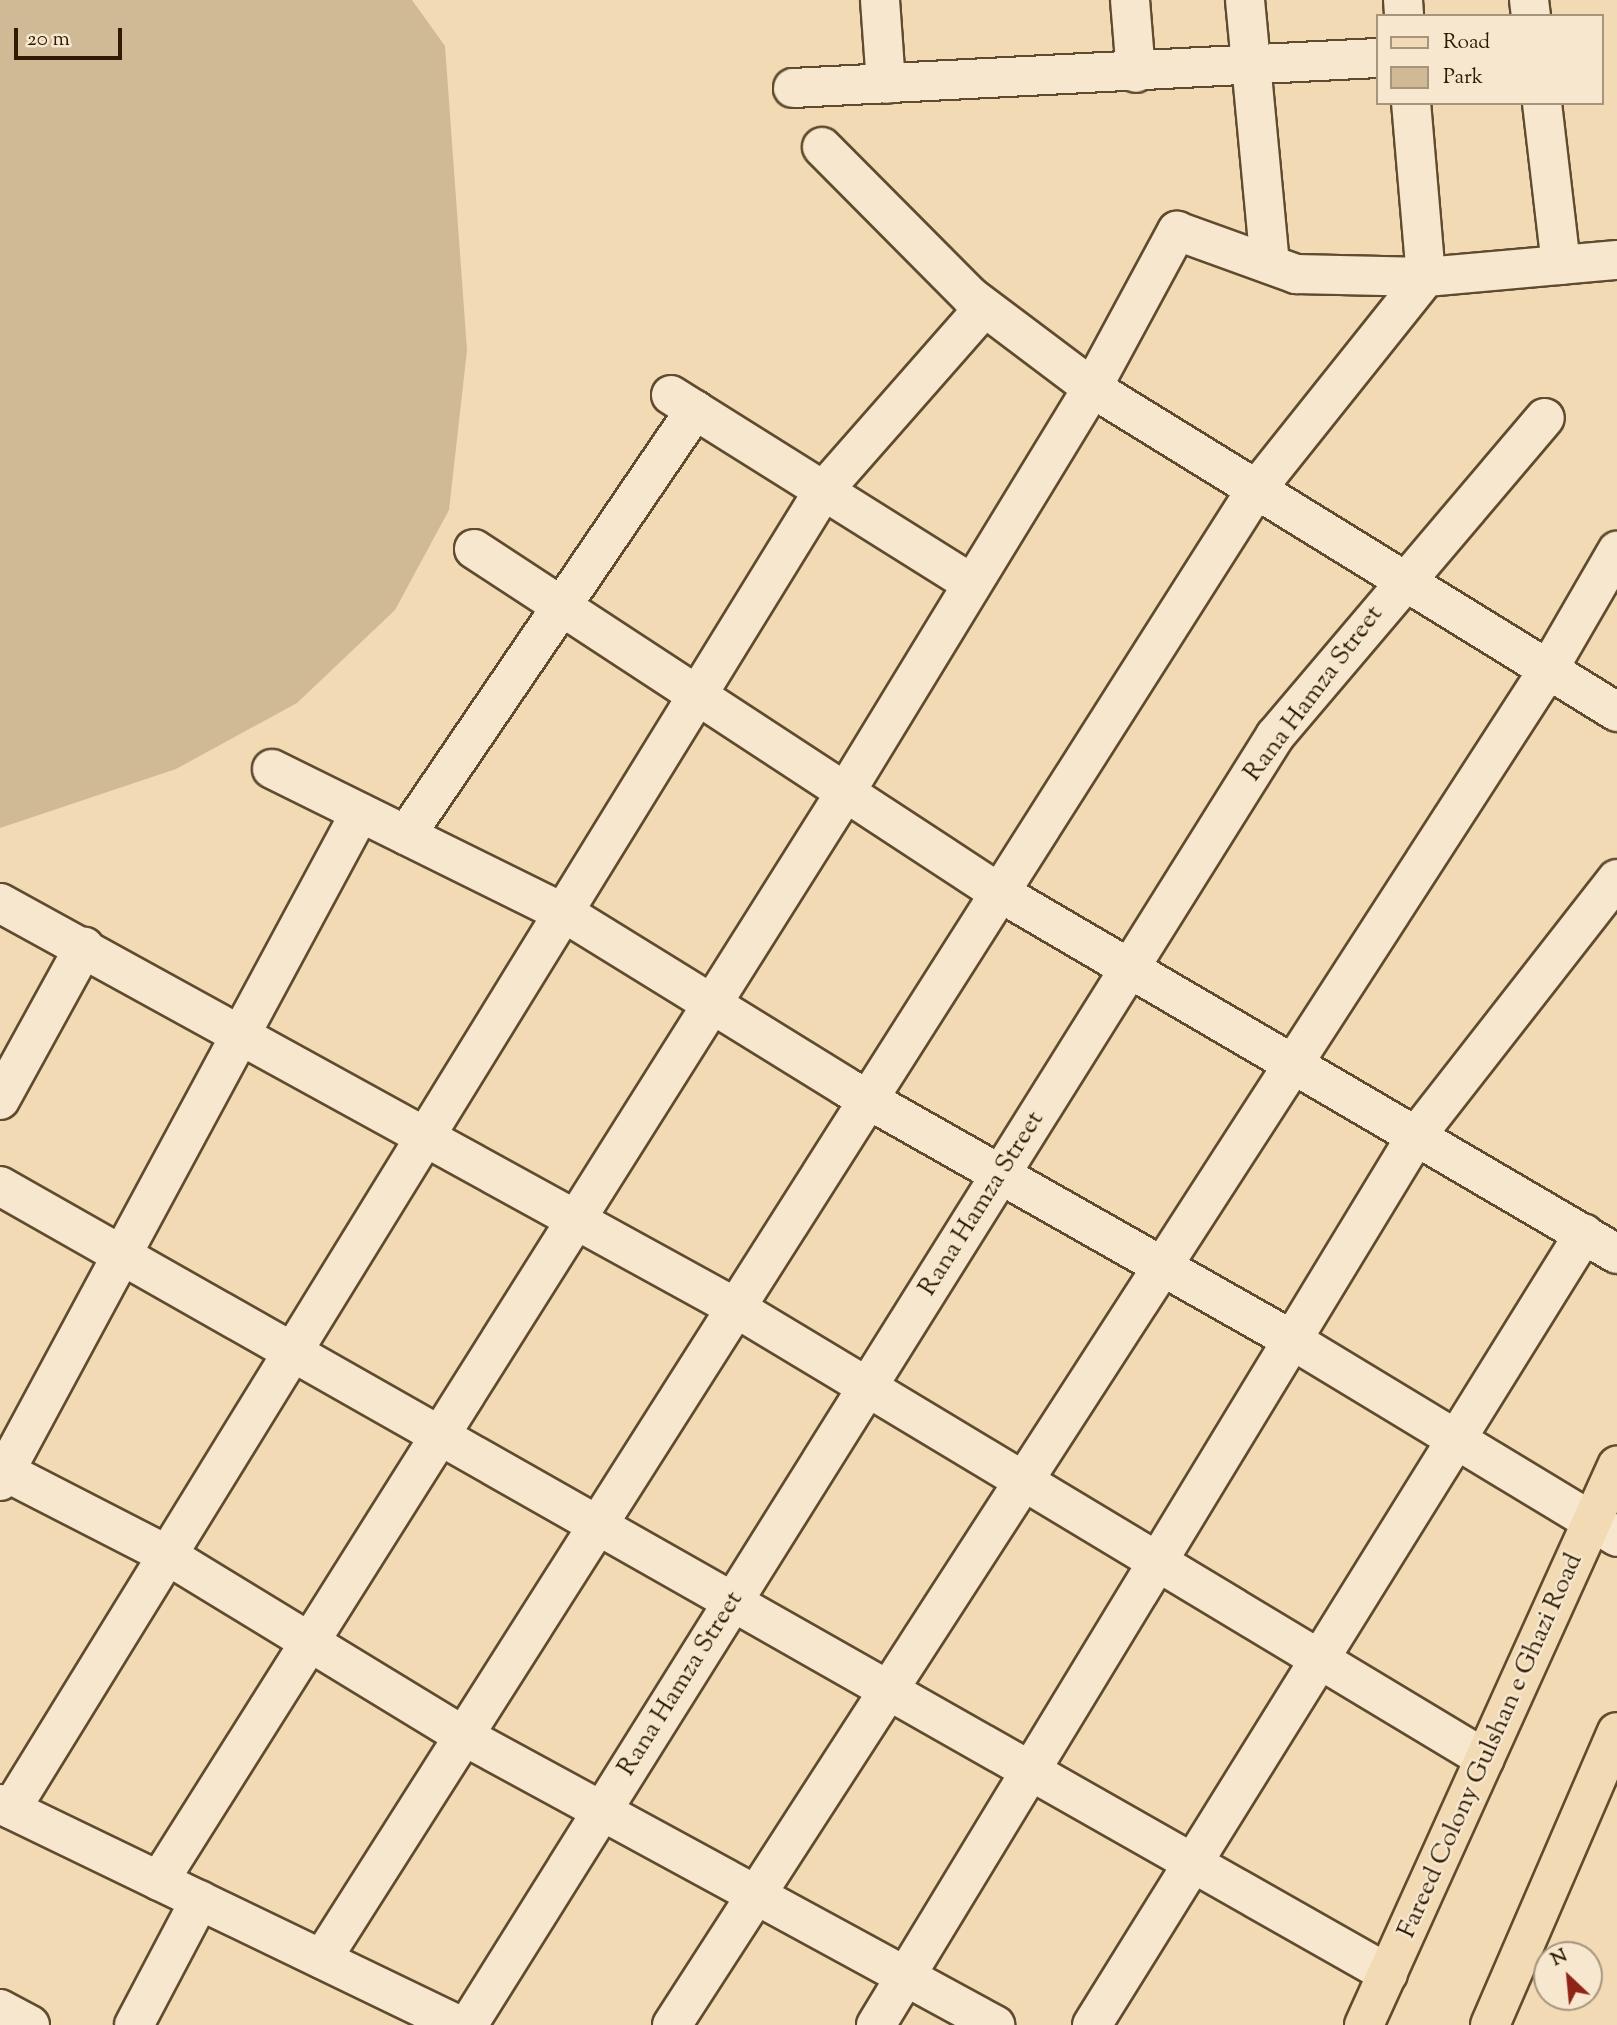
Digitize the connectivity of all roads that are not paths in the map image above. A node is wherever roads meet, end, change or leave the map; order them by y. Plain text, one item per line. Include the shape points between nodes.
1 (880, 0) edge
2 (1130, 0) edge
3 (1245, 0) edge
4 (1376, 58) edge
5 (1252, 68) junction
6 (1136, 73) junction
7 (886, 84) junction
8 (793, 88) dead end
9 (1411, 105) edge
10 (1542, 105) edge
11 (822, 147) dead end
12 (1617, 260) edge
13 (1270, 264) junction
14 (1561, 265) junction
15 (1426, 277) junction
16 (984, 307) junction
17 (1092, 388) junction
18 (1545, 418) dead end
19 (823, 491) junction
20 (1255, 491) junction
21 (474, 549) dead end
22 (1617, 551) edge
23 (1401, 582) junction
24 (972, 584) junction
25 (561, 606) junction
26 (1548, 670) junction
27 (697, 695) junction
28 (1617, 712) edge
29 (272, 769) dead end
30 (845, 793) junction
31 (360, 813) junction
32 (406, 835) junction
33 (1617, 878) edge
34 (1000, 892) junction
35 (0, 903) edge
36 (563, 913) junction
37 (84, 947) junction
38 (1129, 969) junction
39 (712, 1004) junction
40 (241, 1033) junction
41 (1293, 1064) junction
42 (869, 1099) junction
43 (0, 1100) edge
44 (427, 1134) junction
45 (1416, 1136) junction
46 (1001, 1174) junction
47 (0, 1186) edge
48 (577, 1219) junction
49 (1584, 1234) junction
50 (1617, 1254) edge
51 (121, 1256) junction
52 (1162, 1266) junction
53 (736, 1308) junction
54 (1292, 1340) junction
55 (293, 1352) junction
56 (868, 1387) junction
57 (440, 1436) junction
58 (1455, 1441) junction
59 (1617, 1466) edge
60 (2, 1474) edge
61 (1024, 1480) junction
62 (598, 1526) junction
63 (1604, 1531) edge
64 (167, 1555) junction
65 (1158, 1560) junction
66 (733, 1602) junction
67 (310, 1642) junction
68 (1321, 1658) junction
69 (889, 1691) junction
70 (1617, 1732) edge
71 (464, 1736) junction
72 (1485, 1759) junction
73 (1030, 1771) junction
74 (5, 1806) edge
75 (603, 1810) junction
76 (1193, 1863) junction
77 (159, 1881) junction
78 (757, 1893) junction
79 (200, 1900) junction
80 (322, 1959) junction
81 (1388, 1974) junction
82 (906, 1976) junction
83 (0, 2009) edge
84 (399, 2012) edge
85 (30, 2025) edge
86 (134, 2025) edge
87 (458, 2025) edge
88 (468, 2025) edge
89 (672, 2025) edge
90 (876, 2025) edge
91 (995, 2025) edge
92 (1092, 2025) edge
93 (1364, 2025) edge
94 (1490, 2025) edge

1 - 7 street
2 - 6 street
3 - 5 street
4 - 5 street
5 - 6 street
5 - 13 street
6 - 7 street
7 - 8 street
9 - 15 street
10 - 14 street
11 - 16 street
12 - 14 street
13 - 15 street via 1296,274
13 - 17 street via 1177,231
14 - 15 street
15 - 20 street
16 - 17 street
16 - 19 street
17 - 20 street
17 - 24 street
18 - 23 street, Rana Hamza Street
19 - 24 street
19 - 25 street via 683,403
19 - 27 street
20 - 23 street
20 - 34 street
21 - 25 street
22 - 26 street
23 - 26 street
23 - 38 street, Rana Hamza Street via 1275,736
24 - 30 street
25 - 27 street
25 - 32 street
26 - 28 street
26 - 41 street
27 - 30 street
27 - 36 street
29 - 31 street
30 - 34 street
30 - 39 street
31 - 32 street
31 - 40 street
32 - 36 street
33 - 45 street
34 - 38 street
34 - 42 street
35 - 37 street
36 - 39 street
36 - 44 street
37 - 40 street
37 - 43 street
38 - 41 street
38 - 46 street, Rana Hamza Street
39 - 42 street
39 - 48 street
40 - 44 street
40 - 51 street
41 - 45 street
41 - 52 street
42 - 46 street
42 - 53 street
44 - 48 street
44 - 55 street
45 - 49 street
45 - 54 street
46 - 52 street
46 - 56 street, Rana Hamza Street
47 - 51 street
48 - 53 street
48 - 57 street
49 - 50 street
49 - 58 street
51 - 55 street
51 - 60 street
52 - 54 street
52 - 61 street
53 - 56 street
53 - 62 street
54 - 58 street
54 - 65 street
55 - 57 street
55 - 64 street
56 - 61 street
56 - 66 street, Rana Hamza Street
57 - 62 street
57 - 67 street
58 - 63 street
58 - 68 street
59 - 63 main road, Fareed Colony Gulshan e Ghazi Road
60 - 64 street
61 - 65 street
61 - 69 street
62 - 66 street
62 - 71 street
63 - 72 main road, Fareed Colony Gulshan e Ghazi Road
64 - 67 street
64 - 74 street
65 - 68 street
65 - 73 street
66 - 69 street
66 - 75 street, Rana Hamza Street
67 - 71 street
67 - 77 street
68 - 72 street
68 - 76 street
69 - 73 street
69 - 78 street
70 - 94 main road
71 - 75 street
71 - 80 street
72 - 81 main road, Fareed Colony Gulshan e Ghazi Road
73 - 76 street
73 - 82 street
74 - 77 street
75 - 78 street
75 - 88 street, Rana Hamza Street
76 - 81 street
76 - 92 street
77 - 79 street
78 - 82 street
78 - 89 street
79 - 80 street
79 - 86 street
80 - 84 street
81 - 93 main road, Fareed Colony Gulshan e Ghazi Road
82 - 90 street
82 - 91 street
83 - 85 street
84 - 87 street

